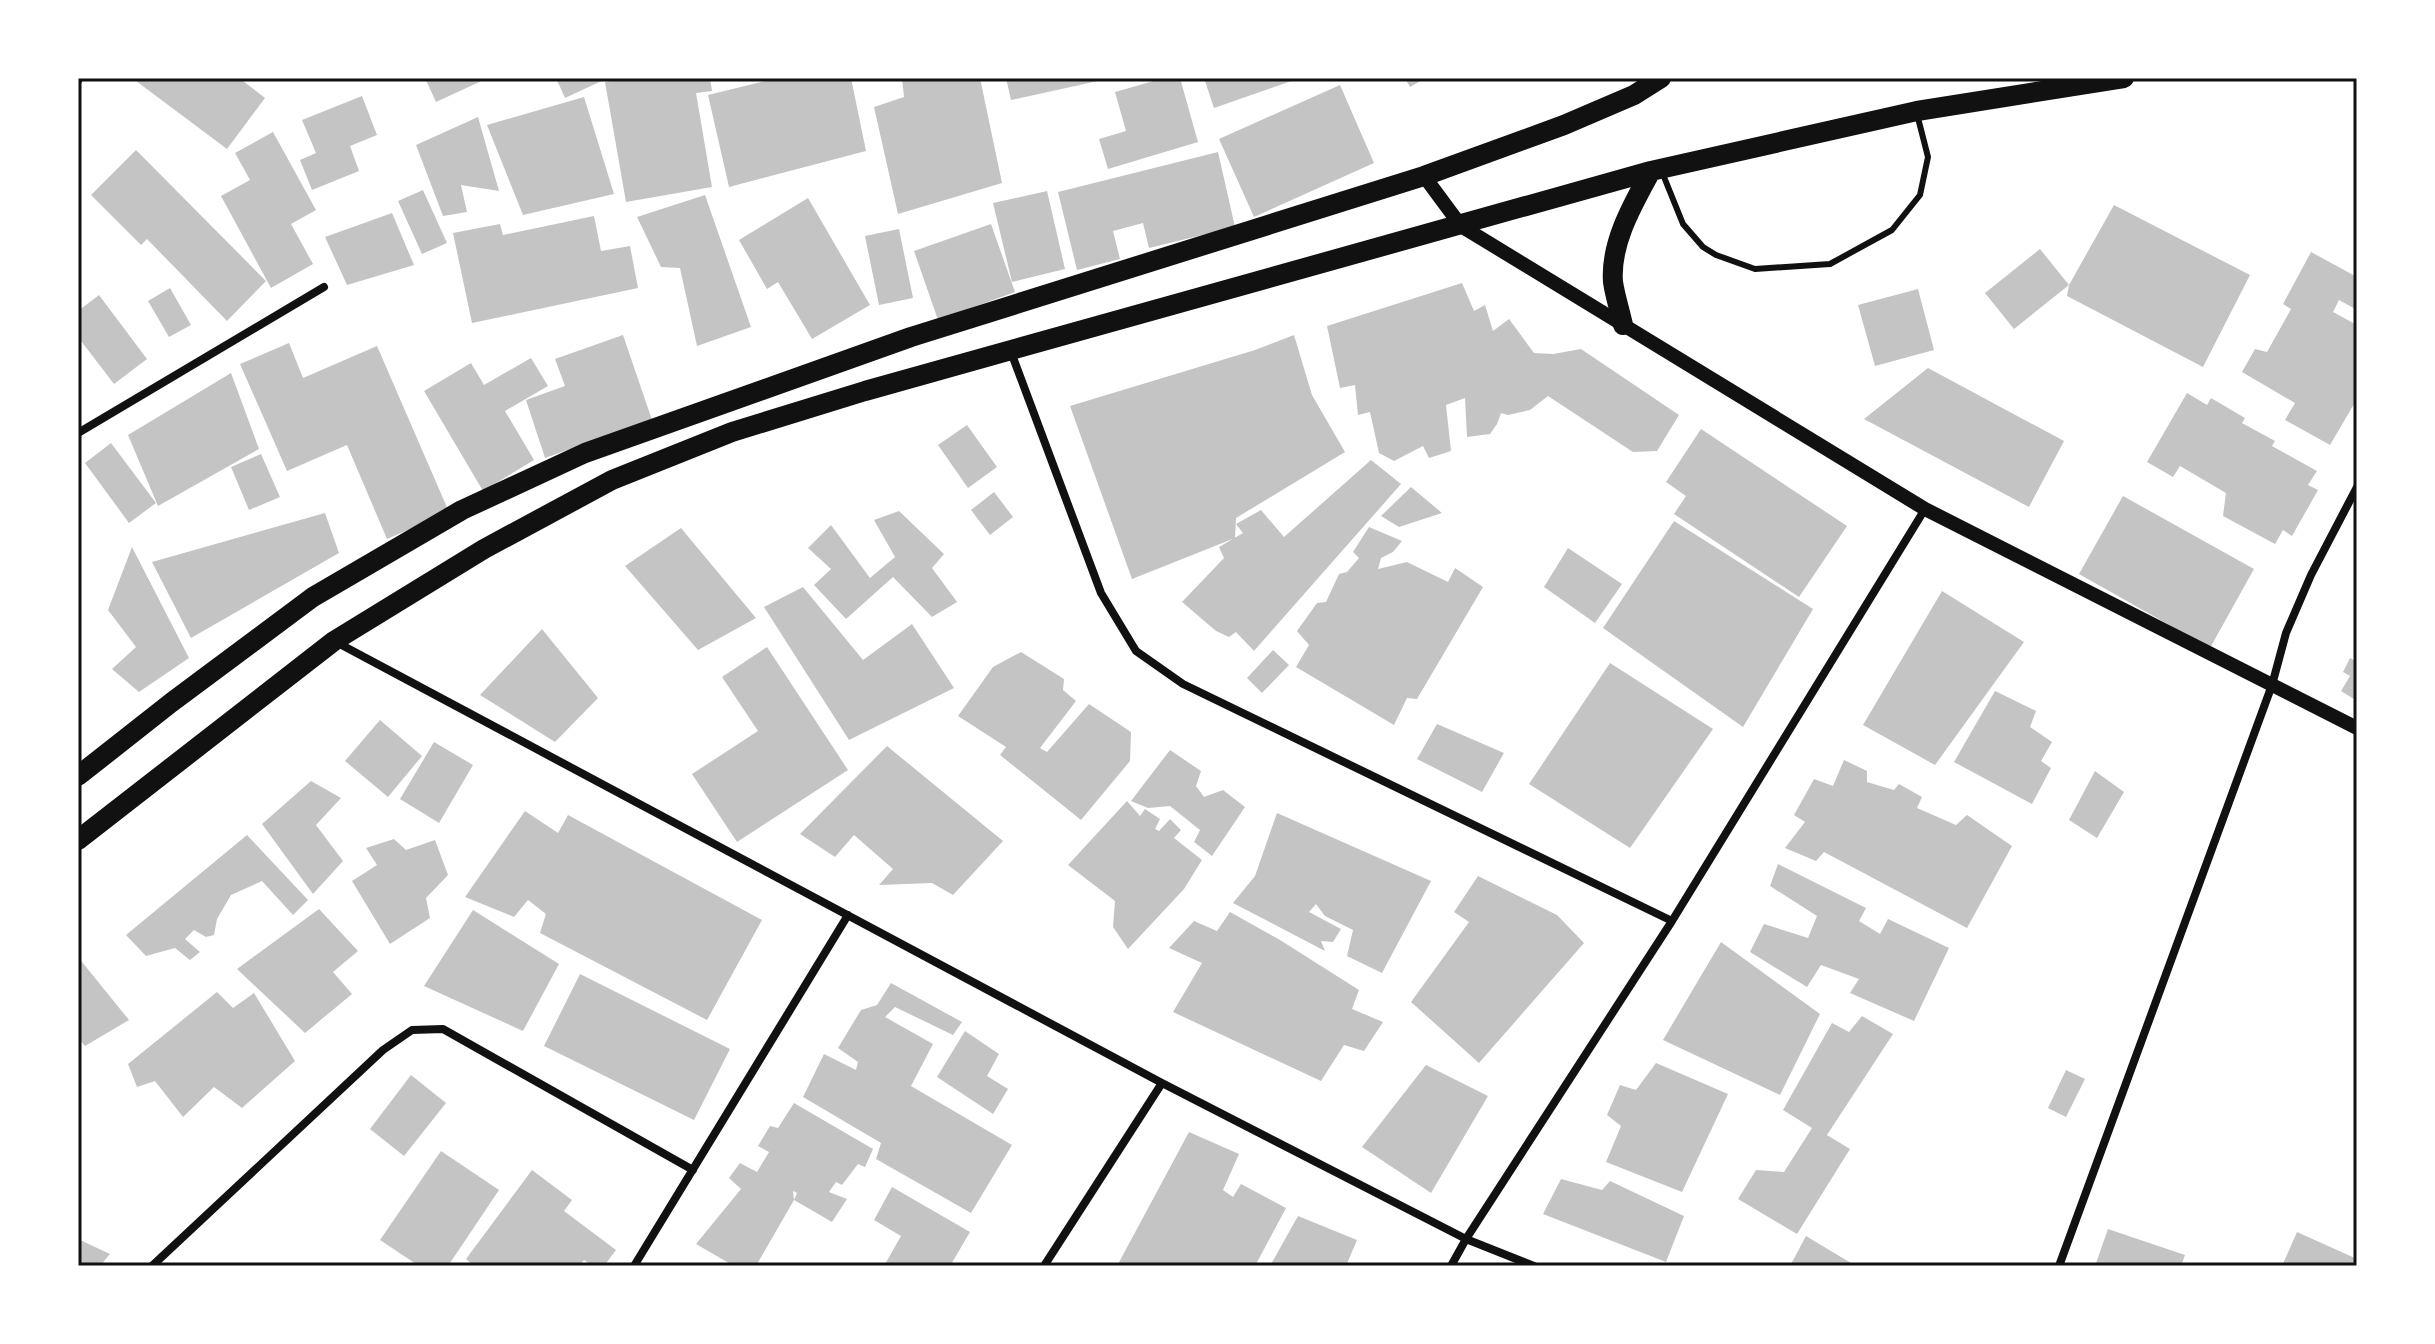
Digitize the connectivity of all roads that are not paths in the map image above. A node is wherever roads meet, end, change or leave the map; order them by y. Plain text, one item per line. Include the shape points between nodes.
1 (1661, 78) edge
2 (2124, 78) edge
3 (1917, 111) junction
4 (1656, 170) junction
5 (1424, 176) junction
6 (1461, 226) junction
7 (324, 287) dead end
8 (1623, 325) junction
9 (1011, 352) junction
10 (78, 433) edge
11 (2357, 487) edge
12 (1925, 509) junction
13 (334, 641) junction
14 (2272, 685) junction
15 (2357, 728) edge
16 (78, 776) edge
17 (78, 840) edge
18 (848, 915) junction
19 (1672, 921) junction
20 (1162, 1083) junction
21 (693, 1170) junction
22 (1466, 1239) junction
23 (152, 1266) edge
24 (634, 1266) edge
25 (1044, 1266) edge
26 (1451, 1266) edge
27 (1534, 1266) edge
28 (2059, 1266) edge

1 - 5 main road via 1564,125
2 - 3 main road
3 - 4 main road
3 - 4 lane via 1928,157 1920,195 1892,230 1830,264 1755,269 1716,255 1683,224
4 - 6 main road
4 - 8 main road via 1631,208 1616,246 1613,281
5 - 6 street
5 - 16 main road via 911,337 585,453 462,510 313,597
6 - 8 street
6 - 9 main road
7 - 10 street
8 - 12 street
9 - 13 main road via 732,432 612,480 484,549
9 - 19 street via 1101,593 1136,651 1183,684
11 - 14 street via 2298,604
12 - 14 street
12 - 19 street
13 - 17 main road
13 - 18 street
14 - 15 street
14 - 28 street
18 - 20 street
18 - 21 street
19 - 22 street
20 - 22 street
20 - 25 street
21 - 23 street via 443,1029 412,1030 383,1050
21 - 24 street
22 - 26 street
22 - 27 street

